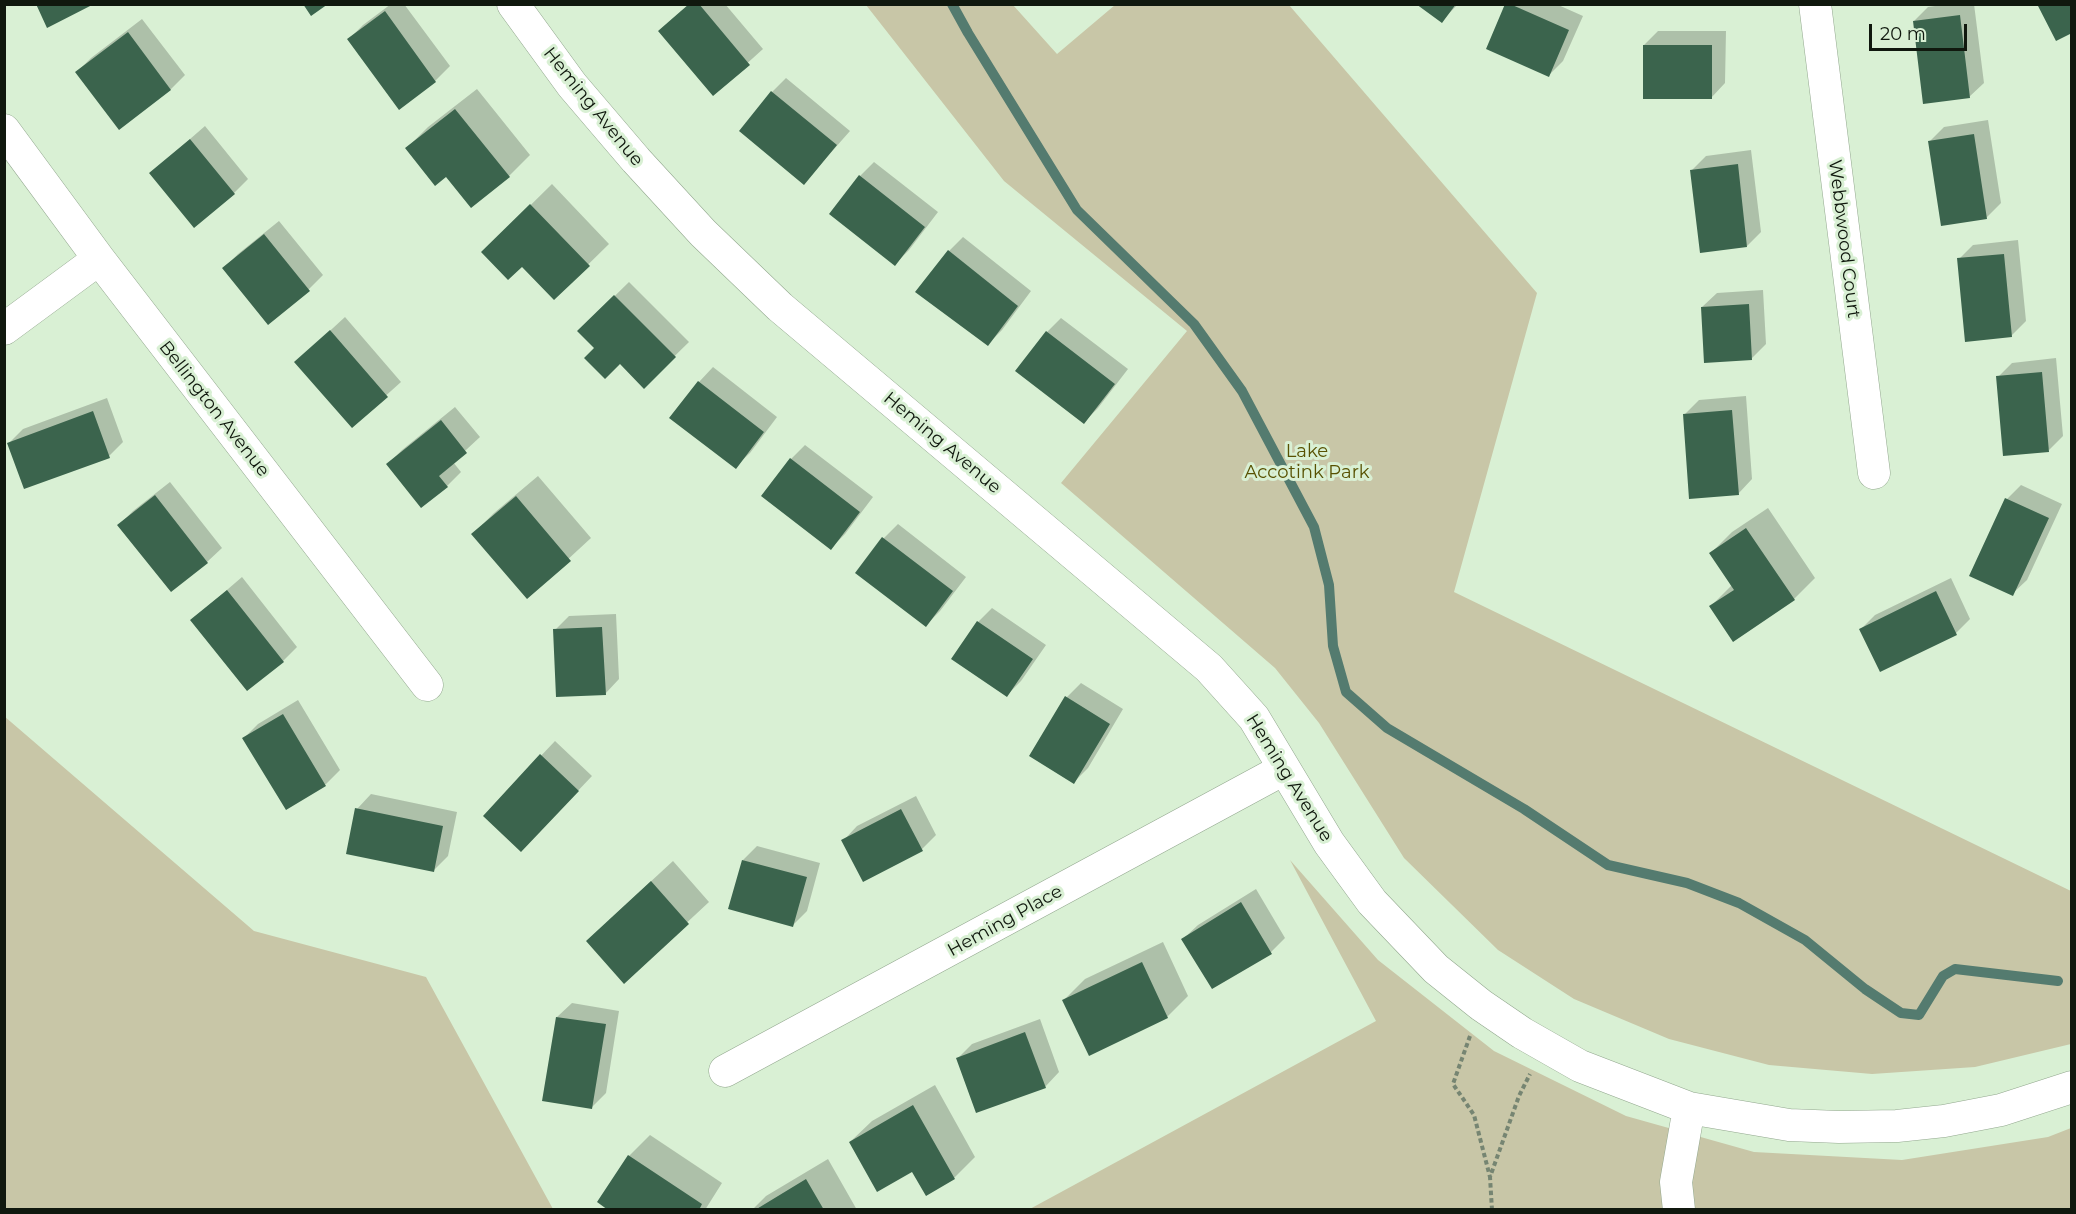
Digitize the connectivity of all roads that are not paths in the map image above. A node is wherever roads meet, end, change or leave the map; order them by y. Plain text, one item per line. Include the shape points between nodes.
1 (513, 4) edge
2 (1815, 4) edge
3 (4, 130) edge
4 (99, 259) junction
5 (4, 329) edge
6 (1874, 473) dead end
7 (427, 685) dead end
8 (1284, 769) junction
9 (725, 1071) dead end
10 (2072, 1087) edge
11 (1689, 1108) junction
12 (1679, 1209) edge

1 - 8 street, Heming Avenue via 572,84 702,233 780,307 1209,668 1254,718
2 - 6 street, Webbwood Court
3 - 4 street, Bellington Avenue
4 - 5 street
4 - 7 street, Bellington Avenue
8 - 9 street, Heming Place
8 - 11 street, Heming Avenue via 1329,843 1372,902 1436,969 1481,1005 1580,1066
10 - 11 street, Heming Avenue via 2001,1110 1897,1126 1789,1125
11 - 12 street via 1676,1182

